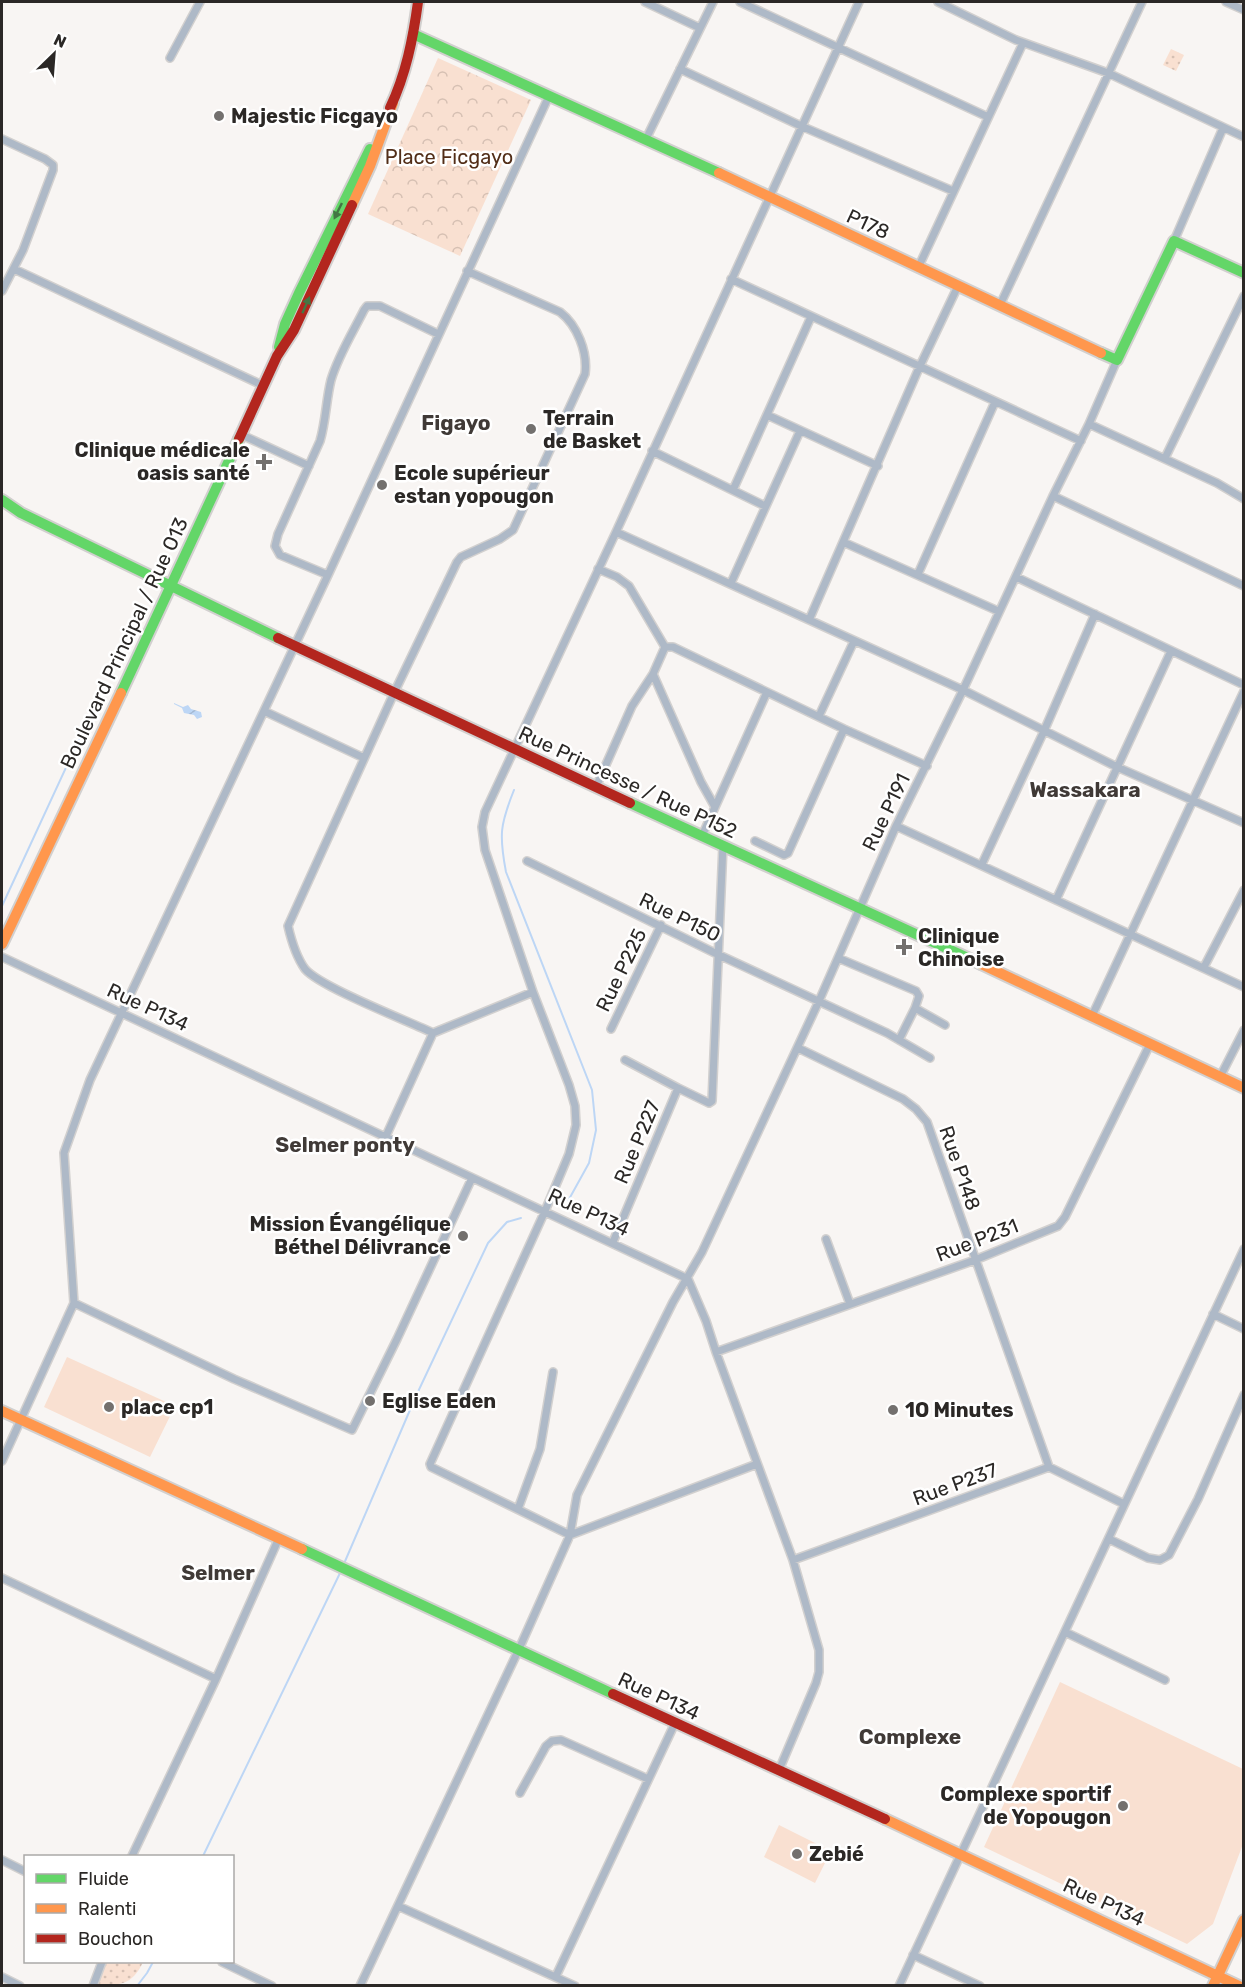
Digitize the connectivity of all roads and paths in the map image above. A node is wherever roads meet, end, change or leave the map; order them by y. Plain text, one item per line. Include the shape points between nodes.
1 (200, 2) edge
2 (418, 2) edge
3 (645, 2) edge
4 (713, 2) edge
5 (740, 2) edge
6 (859, 2) edge
7 (938, 2) edge
8 (1142, 2) edge
9 (1226, 2) edge
10 (1244, 10) edge
11 (700, 28) junction
12 (413, 34) junction
13 (1023, 43) junction
14 (837, 48) junction
15 (170, 58) dead end
16 (680, 69) junction
17 (1108, 74) junction
18 (549, 96) junction
19 (988, 117) junction
20 (801, 126) junction
21 (1223, 128) junction
22 (1244, 137) edge
23 (2, 139) edge
24 (646, 139) junction
25 (953, 191) junction
26 (770, 197) junction
27 (1174, 241) junction
28 (918, 268) junction
29 (14, 269) junction
30 (467, 271) junction
31 (1244, 273) edge
32 (731, 279) junction
33 (958, 285) junction
34 (2, 291) edge
35 (1244, 296) edge
36 (1000, 304) junction
37 (811, 317) junction
38 (438, 334) junction
39 (1117, 360) junction
40 (919, 368) junction
41 (264, 386) junction
42 (995, 402) junction
43 (767, 415) junction
44 (1089, 424) junction
45 (800, 431) junction
46 (242, 435) junction
47 (1081, 441) junction
48 (652, 451) junction
49 (1165, 458) junction
50 (309, 466) junction
51 (878, 466) junction
52 (734, 490) junction
53 (1053, 496) junction
54 (1244, 499) edge
55 (2, 500) edge
56 (765, 506) junction
57 (616, 531) junction
58 (843, 542) junction
59 (598, 568) junction
60 (918, 574) junction
61 (328, 575) junction
62 (1016, 578) junction
63 (731, 583) junction
64 (171, 585) junction
65 (1244, 586) edge
66 (998, 611) junction
67 (1095, 614) junction
68 (809, 620) junction
69 (854, 641) junction
70 (294, 646) junction
71 (665, 647) junction
72 (1171, 651) junction
73 (653, 674) junction
74 (1244, 685) edge
75 (963, 690) junction
76 (1244, 691) edge
77 (767, 692) junction
78 (394, 693) junction
79 (264, 711) junction
80 (819, 716) junction
81 (844, 729) junction
82 (1044, 731) junction
83 (513, 749) junction
84 (364, 758) junction
85 (927, 766) junction
86 (1117, 767) junction
87 (596, 787) junction
88 (1194, 799) junction
89 (715, 807) junction
90 (1244, 823) edge
91 (896, 826) junction
92 (702, 836) junction
93 (755, 841) dead end
94 (723, 845) junction
95 (527, 861) dead end
96 (982, 864) junction
97 (1244, 890) edge
98 (1056, 900) junction
99 (859, 909) junction
100 (662, 925) junction
101 (1131, 935) junction
102 (2, 944) edge
103 (717, 954) junction
104 (2, 957) edge
105 (838, 958) junction
106 (1204, 967) junction
107 (1244, 987) edge
108 (533, 992) junction
109 (819, 1001) junction
110 (915, 1008) junction
111 (122, 1014) junction
112 (1092, 1016) junction
113 (945, 1025) dead end
114 (611, 1029) dead end
115 (1244, 1030) edge
116 (433, 1033) junction
117 (899, 1040) junction
118 (1150, 1044) junction
119 (798, 1048) junction
120 (930, 1058) dead end
121 (625, 1060) dead end
122 (1220, 1077) junction
123 (678, 1088) junction
124 (1244, 1088) edge
125 (386, 1137) junction
126 (472, 1178) junction
127 (545, 1211) junction
128 (826, 1239) dead end
129 (613, 1242) junction
130 (1244, 1249) edge
131 (975, 1260) junction
132 (687, 1279) junction
133 (74, 1303) junction
134 (850, 1304) junction
135 (1213, 1314) junction
136 (1244, 1329) edge
137 (716, 1352) junction
138 (553, 1372) dead end
139 (1244, 1395) edge
140 (2, 1412) edge
141 (21, 1420) junction
142 (2, 1461) edge
143 (757, 1464) junction
144 (1049, 1467) junction
145 (1124, 1504) junction
146 (518, 1509) junction
147 (570, 1534) junction
148 (279, 1538) junction
149 (1109, 1539) junction
150 (793, 1560) junction
151 (2, 1578) edge
152 (1065, 1632) junction
153 (519, 1649) junction
154 (216, 1679) junction
155 (1165, 1680) dead end
156 (675, 1723) junction
157 (779, 1770) junction
158 (648, 1779) junction
159 (519, 1793) dead end
160 (962, 1854) junction
161 (133, 1855) edge
162 (2, 1860) edge
163 (24, 1871) edge
164 (398, 1906) junction
165 (1244, 1920) edge
166 (913, 1955) junction
167 (102, 1963) edge
168 (224, 1963) edge
169 (556, 1976) junction
170 (2, 1977) edge
171 (1215, 1981) edge
172 (20, 1986) edge
173 (93, 1986) edge
174 (273, 1986) edge
175 (360, 1986) edge
176 (575, 1986) edge
177 (899, 1986) edge
178 (980, 1986) edge
179 (1239, 1986) edge

1 - 15 street
2 - 12 street, Boulevard Principal / Rue O13
3 - 11 street
4 - 11 street
5 - 14 street
6 - 14 street
7 - 13 street
8 - 17 street
9 - 10 street
11 - 16 street
12 - 18 street, P178
12 - 41 street, Boulevard Principal / Rue O13 via 393,103 299,292
13 - 17 street
13 - 19 street
14 - 19 street
14 - 20 street
16 - 20 street
16 - 24 street
17 - 21 street
17 - 36 street
18 - 24 street, P178
18 - 30 street
19 - 25 street
20 - 25 street
20 - 26 street
21 - 22 street
21 - 27 street
23 - 29 street via 53,165
24 - 26 street, P178
25 - 28 street
26 - 28 street, P178
26 - 32 street
27 - 31 street
27 - 39 street
28 - 33 street, P178
29 - 34 street
29 - 41 street
30 - 38 street
30 - 78 street via 569,319 585,357 585,374 513,530 461,557
32 - 37 street
32 - 48 street
33 - 36 street, P178
33 - 40 street
35 - 49 street
36 - 39 street, P178
37 - 40 street
37 - 43 street
38 - 50 street via 380,306 364,310 332,375 325,425
38 - 61 street
39 - 44 street, Rue P191
40 - 42 street
40 - 51 street
41 - 46 street, Boulevard Principal / Rue O13
42 - 47 street
42 - 60 street
43 - 45 street
43 - 52 street
44 - 47 street, Rue P191
44 - 49 street
45 - 51 street
45 - 56 street
46 - 50 street
46 - 64 street, Boulevard Principal / Rue O13
47 - 53 street, Rue P191
48 - 52 street
48 - 57 street
49 - 54 street
50 - 61 street via 275,546 280,555
51 - 58 street
52 - 56 street
53 - 62 street, Rue P191
53 - 65 street
55 - 64 street, Rue Princesse / Rue P152 via 21,513
56 - 63 street
57 - 59 street
57 - 63 street
58 - 60 street
58 - 68 street
59 - 71 street via 629,586
59 - 83 street
60 - 66 street
61 - 70 street
62 - 66 street, Rue P191
62 - 67 street
63 - 68 street
64 - 70 street, Rue Princesse / Rue P152
64 - 102 street, Boulevard Principal / Rue O13
66 - 75 street, Rue P191
67 - 72 street
67 - 82 street
68 - 69 street
69 - 75 street
69 - 80 street
70 - 78 street, Rue Princesse / Rue P152
70 - 79 street
71 - 73 street
71 - 77 street via 673,647
72 - 74 street
72 - 86 street
73 - 87 street via 635,700
73 - 89 street via 700,782
75 - 82 street
75 - 85 street, Rue P191
76 - 88 street
77 - 80 street
77 - 89 street
78 - 83 street, Rue Princesse / Rue P152
78 - 84 street
79 - 84 street
79 - 111 street
80 - 81 street
81 - 85 street
81 - 93 street via 788,853 784,855
82 - 86 street
82 - 96 street
83 - 87 street, Rue Princesse / Rue P152
83 - 108 street via 485,812 482,839
84 - 116 street via 288,926 310,973
85 - 91 street, Rue P191
86 - 88 street
86 - 98 street
87 - 92 street, Rue Princesse / Rue P152
88 - 90 street
88 - 101 street
89 - 92 street
91 - 96 street
91 - 99 street, Rue P191
92 - 94 street, Rue Princesse / Rue P152
94 - 99 street, Rue Princesse / Rue P152
94 - 103 street
95 - 100 street, Rue P150
96 - 98 street
97 - 106 street
98 - 101 street
99 - 105 street, Rue P191
99 - 112 street, Rue Princesse / Rue P152
100 - 103 street, Rue P150
100 - 114 street, Rue P225
101 - 106 street
101 - 112 street
103 - 109 street, Rue P150
103 - 123 street via 712,1101
104 - 111 street, Rue P134
105 - 109 street, Rue P191
105 - 110 street via 916,991 919,996
106 - 107 street
108 - 116 street
108 - 127 street via 575,1106 576,1125 569,1154
109 - 117 street, Rue P150
109 - 119 street, Rue P191
110 - 113 street
110 - 117 street
111 - 125 street, Rue P134
111 - 133 street via 90,1080 64,1152
112 - 118 street, Rue Princesse / Rue P152
115 - 122 street
116 - 125 street
117 - 120 street, Rue P150
118 - 122 street, Rue Princesse / Rue P152
118 - 131 street, Rue P231 via 1062,1222
119 - 131 street, Rue P148 via 903,1099 927,1122
119 - 132 street, Rue P191
121 - 123 street
122 - 124 street, Rue Princesse / Rue P152
123 - 129 street, Rue P227
125 - 126 street, Rue P134
126 - 127 street, Rue P134
126 - 133 street via 352,1430
127 - 129 street, Rue P134
127 - 146 street via 430,1464
128 - 134 street
129 - 132 street, Rue P134
130 - 135 street
131 - 134 street, Rue P231
131 - 144 street, Rue P148
132 - 137 street
132 - 147 street, Rue P191 via 577,1495
133 - 141 street
134 - 137 street, Rue P231
135 - 136 street
135 - 145 street
137 - 143 street
138 - 146 street via 540,1449
139 - 149 street via 1169,1555 1160,1560 1148,1558
140 - 141 street, Rue P134
141 - 142 street
141 - 148 street, Rue P134
143 - 147 street
143 - 150 street
144 - 145 street
144 - 150 street, Rue P237
145 - 149 street
146 - 147 street
147 - 153 street, Rue P191
148 - 153 street, Rue P134
148 - 154 street
149 - 152 street
150 - 157 street via 819,1650 819,1672
151 - 154 street
152 - 155 street
152 - 160 street
153 - 156 street, Rue P134
153 - 164 street, Rue P191
154 - 161 street
156 - 157 street, Rue P134
156 - 158 street
157 - 160 street, Rue P134
158 - 159 street via 561,1740 546,1746
158 - 169 street
160 - 166 street
160 - 171 street, Rue P134
162 - 163 street
164 - 169 street
164 - 175 street, Rue P191
165 - 171 street
166 - 177 street
166 - 178 street
167 - 173 street
168 - 174 street
169 - 176 street
170 - 172 street
171 - 179 street, Rue P134

